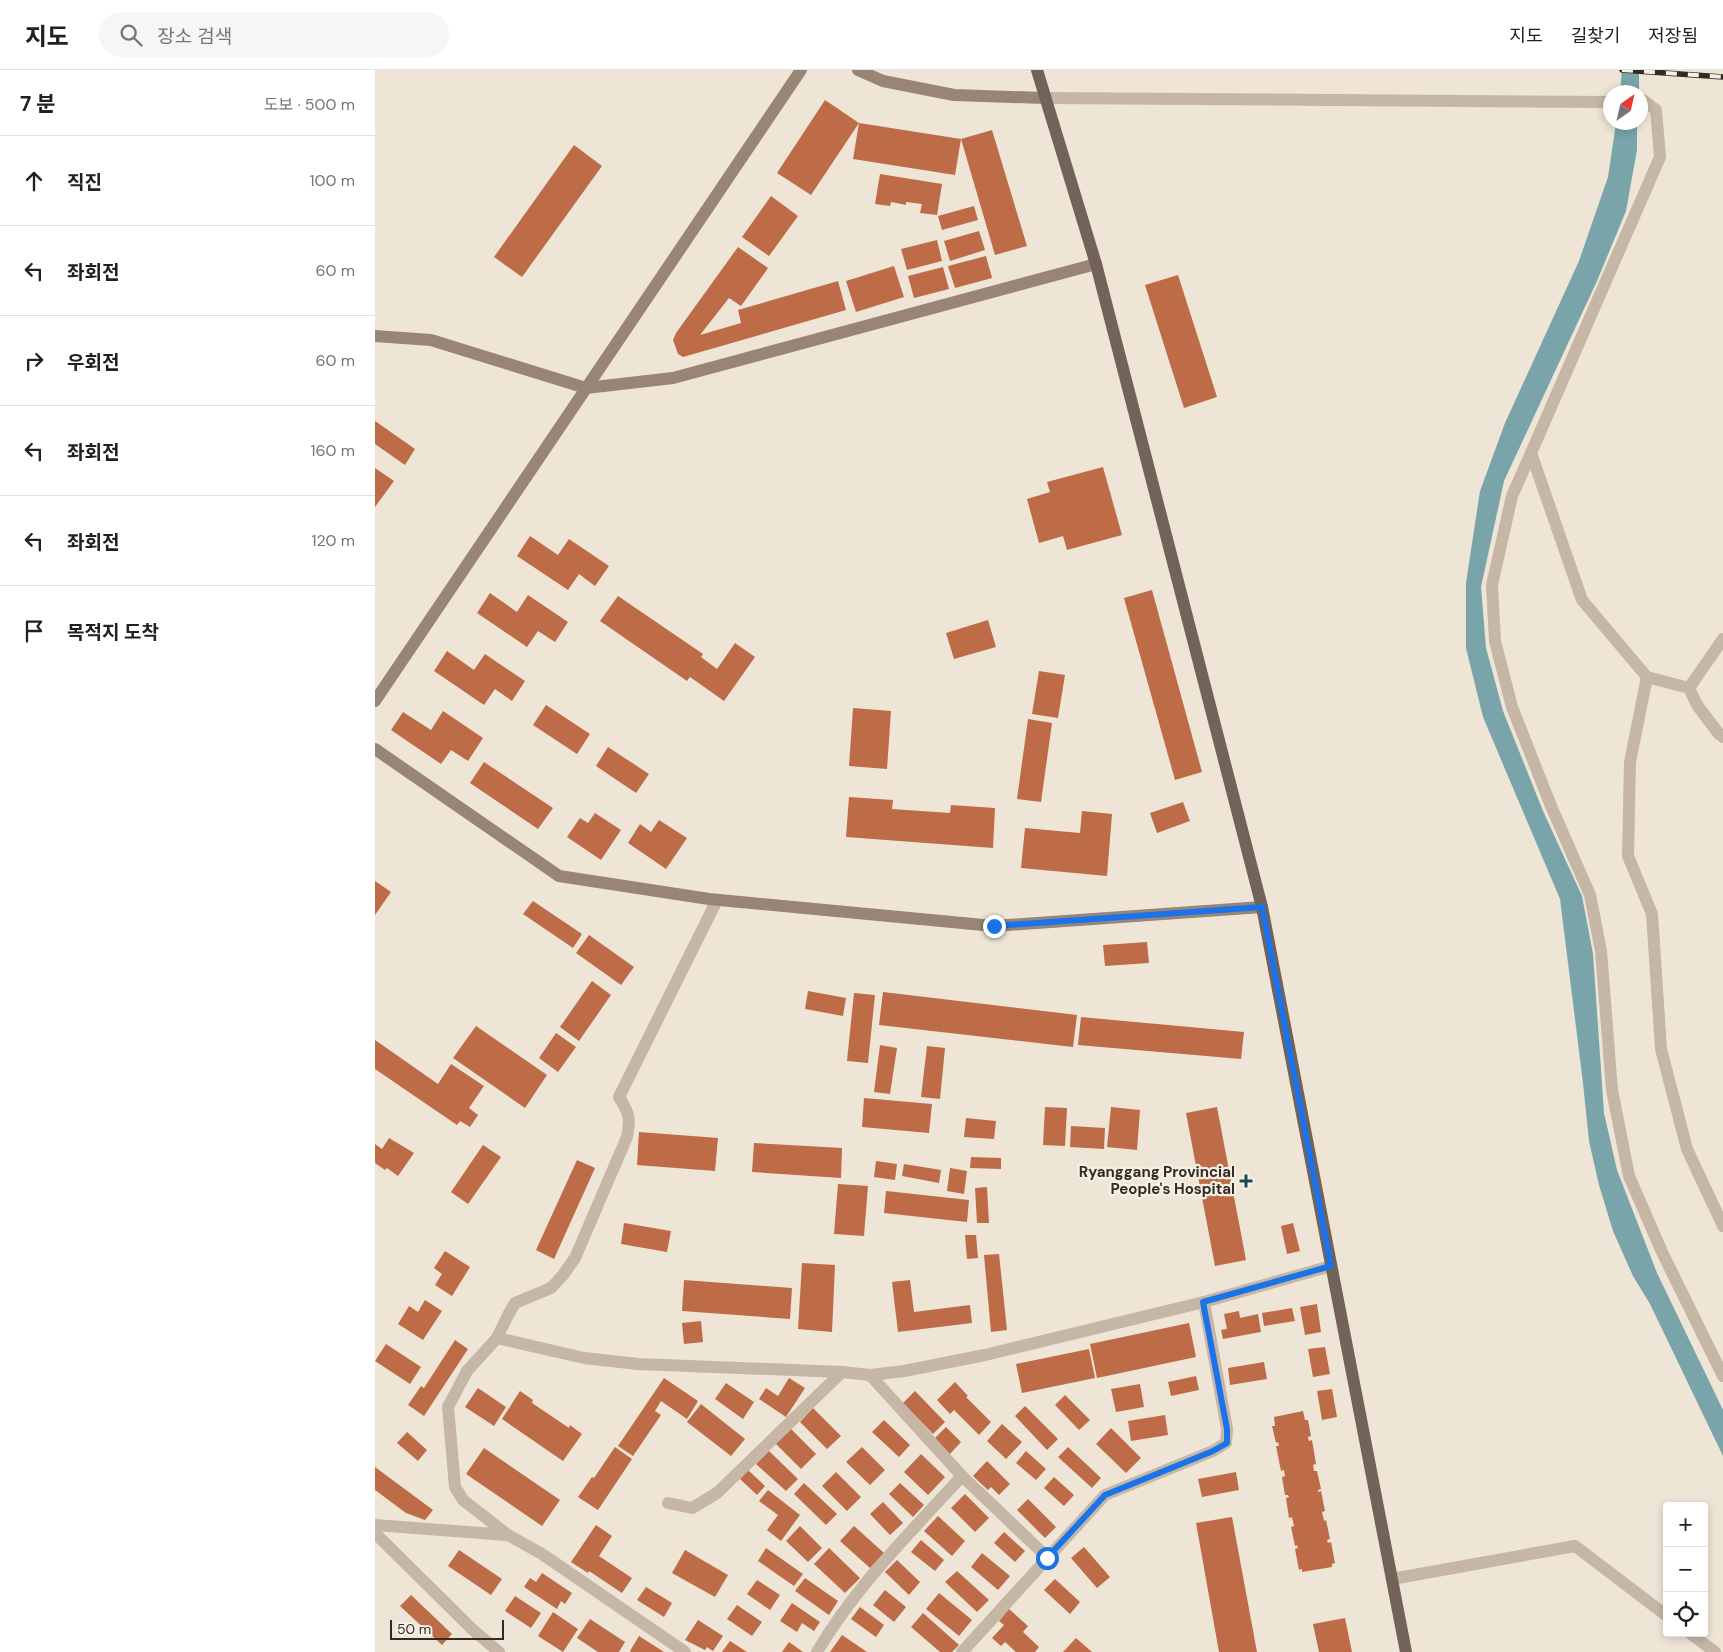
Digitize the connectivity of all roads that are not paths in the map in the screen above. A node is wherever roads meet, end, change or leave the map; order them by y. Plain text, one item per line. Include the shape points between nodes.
1 (801, 70) edge
2 (858, 70) edge
3 (1037, 70) edge
4 (1044, 98) junction
5 (1603, 102) edge
6 (1648, 104) edge
7 (1096, 264) junction
8 (375, 336) edge
9 (586, 388) junction
10 (1531, 453) junction
11 (1723, 639) edge
12 (1647, 677) junction
13 (1689, 688) junction
14 (375, 701) edge
15 (1723, 737) edge
16 (376, 752) edge
17 (717, 900) junction
18 (1262, 907) junction
19 (1723, 1226) edge
20 (1331, 1266) junction
21 (1203, 1302) junction
22 (497, 1338) junction
23 (842, 1372) junction
24 (870, 1375) junction
25 (1723, 1376) edge
26 (962, 1476) junction
27 (668, 1503) dead end
28 (375, 1525) edge
29 (375, 1533) edge
30 (508, 1535) junction
31 (1047, 1558) junction
32 (1392, 1578) junction
33 (1663, 1613) edge
34 (1695, 1637) edge
35 (499, 1652) edge
36 (685, 1652) edge
37 (817, 1652) edge
38 (962, 1652) edge
39 (1406, 1652) edge
40 (1715, 1652) edge

1 - 9 main road
2 - 4 main road via 883,81 954,95
3 - 4 main road
4 - 5 street
4 - 7 main road
6 - 10 street via 1656,110 1660,157
7 - 9 main road via 673,378
7 - 18 main road
8 - 9 main road via 431,340
9 - 14 main road
10 - 12 street via 1582,600
10 - 25 street via 1512,496 1492,585 1495,641 1512,708 1590,895 1601,951 1612,1090 1629,1176
11 - 13 street
12 - 13 street
12 - 19 street via 1630,762 1627,856 1652,914 1661,1049 1687,1148
13 - 15 street via 1697,705
16 - 17 main road via 559,876
17 - 18 main road via 994,926
17 - 22 street via 619,1097 630,1121 627,1137 575,1258 551,1288 515,1304
18 - 20 main road
20 - 21 street
20 - 32 main road
21 - 24 street via 985,1355 904,1372
21 - 31 street via 1227,1443 1105,1495
22 - 23 street via 584,1358 638,1364
22 - 30 street via 467,1371 448,1407 455,1487 463,1500
23 - 24 street
23 - 27 street via 717,1492 692,1508
24 - 26 street
26 - 31 street
26 - 37 street via 852,1599
28 - 30 street
29 - 35 street
30 - 36 street via 542,1554
31 - 38 street
32 - 33 street via 1575,1546
32 - 39 main road
34 - 40 street

